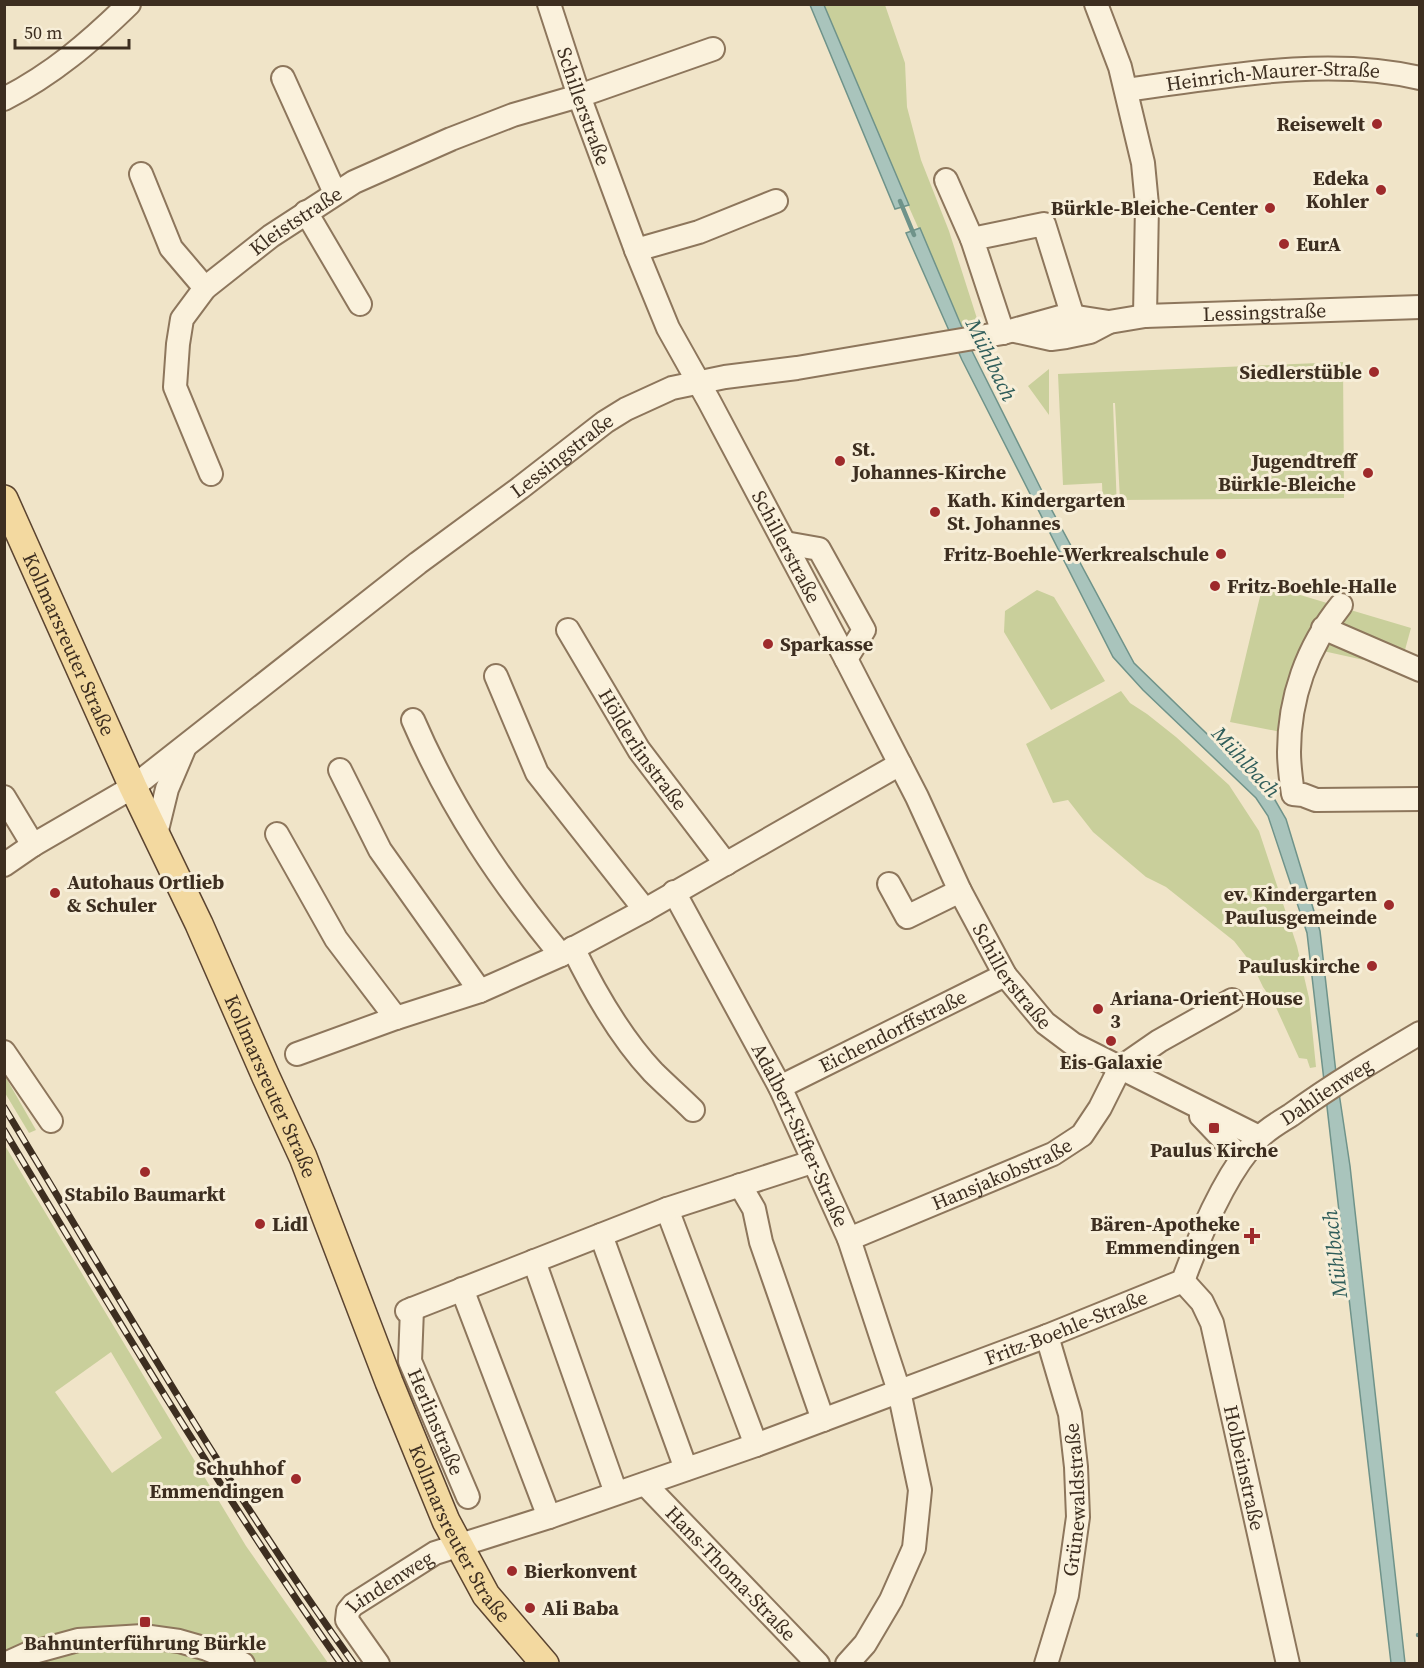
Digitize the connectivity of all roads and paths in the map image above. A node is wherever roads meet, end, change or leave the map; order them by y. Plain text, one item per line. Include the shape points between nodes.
1 (129, 4) edge
2 (549, 4) edge
3 (1096, 4) edge
4 (713, 49) dead end
5 (283, 78) dead end
6 (1419, 78) edge
7 (1127, 90) junction
8 (579, 96) junction
9 (4, 99) edge
10 (141, 174) dead end
11 (946, 180) dead end
12 (335, 193) junction
13 (776, 201) dead end
14 (306, 212) junction
15 (972, 239) junction
16 (636, 250) junction
17 (205, 288) junction
18 (360, 304) dead end
19 (1419, 307) edge
20 (1145, 316) junction
21 (1073, 317) junction
22 (1109, 322) junction
23 (1008, 332) junction
24 (699, 382) junction
25 (211, 474) dead end
26 (4, 499) edge
27 (1341, 605) dead end
28 (1323, 628) junction
29 (568, 630) dead end
30 (1419, 670) edge
31 (496, 676) dead end
32 (413, 720) dead end
33 (184, 747) junction
34 (900, 764) junction
35 (340, 770) dead end
36 (133, 787) junction
37 (4, 797) edge
38 (1419, 799) edge
39 (156, 834) junction
40 (277, 834) dead end
41 (33, 845) junction
42 (726, 864) junction
43 (4, 865) edge
44 (890, 884) dead end
45 (960, 891) junction
46 (674, 892) junction
47 (645, 910) junction
48 (567, 951) junction
49 (1005, 975) junction
50 (480, 991) junction
51 (1232, 1000) dead end
52 (396, 1018) junction
53 (1419, 1033) edge
54 (4, 1052) edge
55 (297, 1054) dead end
56 (1120, 1068) junction
57 (780, 1087) junction
58 (1184, 1100) junction
59 (693, 1110) dead end
60 (51, 1121) dead end
61 (1259, 1137) junction
62 (1241, 1158) junction
63 (813, 1162) junction
64 (740, 1185) junction
65 (667, 1209) junction
66 (601, 1234) junction
67 (849, 1239) junction
68 (534, 1261) junction
69 (1183, 1281) junction
70 (462, 1288) junction
71 (1047, 1336) junction
72 (900, 1391) junction
73 (823, 1420) junction
74 (756, 1444) junction
75 (686, 1469) junction
76 (645, 1484) junction
77 (616, 1493) junction
78 (468, 1497) dead end
79 (549, 1517) junction
80 (458, 1545) junction
81 (5, 1664) edge
82 (243, 1664) edge
83 (378, 1664) edge
84 (545, 1664) edge
85 (818, 1664) edge
86 (847, 1664) edge
87 (1046, 1664) edge
88 (1288, 1664) edge

1 - 9 street via 84,47 37,82
2 - 8 street, Schillerstraße
3 - 7 street
4 - 8 street, Kleiststraße
5 - 12 street
6 - 7 street, Heinrich-Maurer-Straße via 1342,68 1249,73
7 - 20 street via 1143,163 1147,205
8 - 12 street, Kleiststraße via 513,115 451,139
8 - 16 street, Schillerstraße
10 - 17 street via 171,248
11 - 15 street
12 - 14 street, Kleiststraße
13 - 16 street via 699,232
14 - 17 street, Kleiststraße
14 - 18 street
15 - 21 street via 1044,224
15 - 23 street
16 - 24 street, Schillerstraße via 668,328
17 - 25 street, Kleiststraße via 182,319 176,387
19 - 20 street, Lessingstraße
20 - 22 street, Lessingstraße
21 - 22 street, Lessingstraße
21 - 23 street, Lessingstraße via 1046,320
22 - 23 street, Lessingstraße via 1090,332 1051,339
23 - 24 street, Lessingstraße
24 - 33 street, Lessingstraße via 656,394 605,422
24 - 34 street, Schillerstraße
26 - 36 main road, Kollmarsreuter Straße
27 - 28 street
28 - 30 street
28 - 38 street via 1310,652 1292,708 1288,753 1293,794 1316,800
29 - 42 street, Hölderlinstraße via 639,750
31 - 47 street via 537,773
32 - 48 street via 432,765 478,845 525,910
33 - 36 street, Lessingstraße
33 - 39 street, Lessingstraße via 167,789
34 - 42 street
34 - 45 street, Schillerstraße
35 - 50 street via 380,849
36 - 39 main road, Kollmarsreuter Straße
36 - 41 street, Lessingstraße
37 - 41 street
39 - 80 main road, Kollmarsreuter Straße via 303,1157 389,1382
40 - 52 street via 336,939
41 - 43 street, Lessingstraße
42 - 46 street
44 - 45 street via 907,917
45 - 49 street, Schillerstraße
46 - 47 street
46 - 57 street, Adalbert-Stifter-Straße
47 - 48 street
48 - 50 street
48 - 59 street via 652,1070
49 - 56 street, Schillerstraße via 1045,1023 1073,1044
49 - 57 street, Eichendorffstraße
50 - 52 street
51 - 56 street
52 - 55 street
53 - 61 street, Dahlienweg
54 - 60 street
56 - 58 street, Schillerstraße
56 - 67 street, Hansjakobstraße via 1082,1136 1053,1154
57 - 63 street, Adalbert-Stifter-Straße
58 - 61 street, Schillerstraße
58 - 62 street, Schillerstraße
61 - 62 street, Dahlienweg
62 - 69 street via 1198,1240
63 - 64 street, Herlinstraße
63 - 67 street, Adalbert-Stifter-Straße
64 - 65 street, Herlinstraße
64 - 73 street via 754,1209 761,1242
65 - 66 street, Herlinstraße
65 - 74 street
66 - 68 street, Herlinstraße
66 - 75 street
67 - 72 street, Adalbert-Stifter-Straße
68 - 70 street, Herlinstraße
68 - 77 street
69 - 71 street, Fritz-Boehle-Straße
69 - 88 street, Holbeinstraße via 1202,1302 1212,1323
70 - 78 street, Herlinstraße via 409,1310 410,1361
70 - 79 street
71 - 72 street, Fritz-Boehle-Straße
71 - 87 street, Grünewaldstraße via 1070,1414 1078,1517 1067,1595
72 - 73 street, Fritz-Boehle-Straße
72 - 86 street, Adalbert-Stifter-Straße via 920,1490 914,1548 891,1600 865,1644
73 - 74 street, Fritz-Boehle-Straße
74 - 75 street, Fritz-Boehle-Straße
75 - 76 street, Fritz-Boehle-Straße
76 - 77 street, Fritz-Boehle-Straße
76 - 85 street, Hans-Thoma-Straße
77 - 79 street, Fritz-Boehle-Straße
79 - 80 street, Fritz-Boehle-Straße
80 - 83 street, Lindenweg via 435,1553 348,1611 347,1620
80 - 84 main road, Kollmarsreuter Straße via 486,1595
81 - 82 street via 78,1640 143,1636 179,1641

